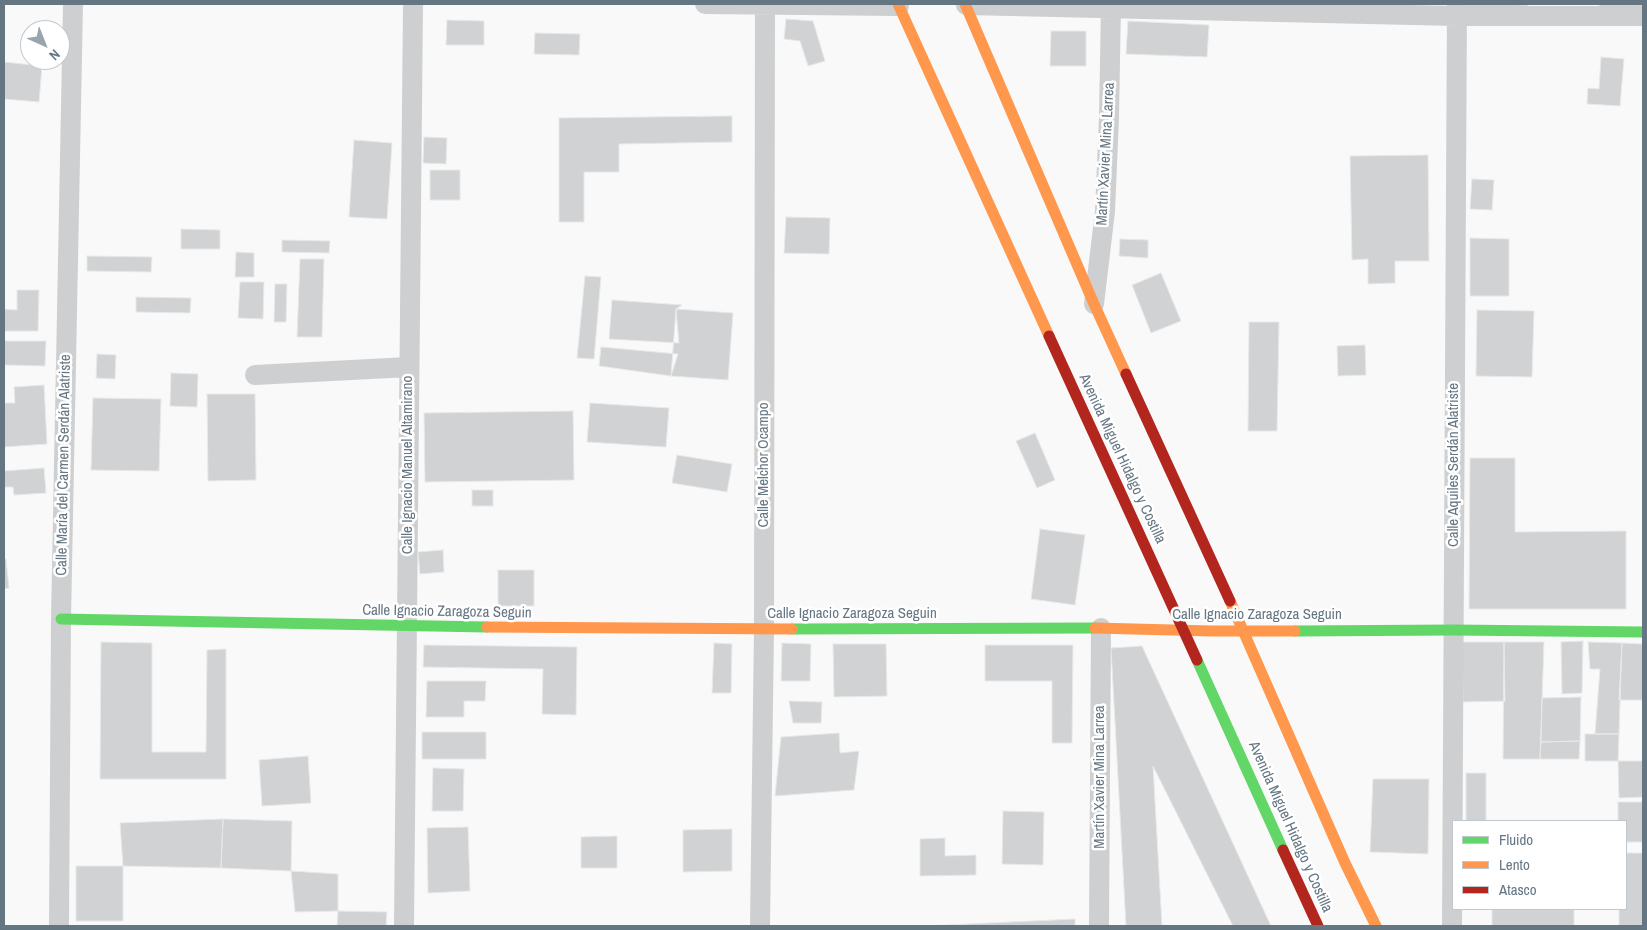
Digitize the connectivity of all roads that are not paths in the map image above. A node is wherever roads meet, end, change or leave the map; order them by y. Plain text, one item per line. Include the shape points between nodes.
1 (73, 4) edge
2 (412, 4) edge
3 (705, 4) edge
4 (765, 4) edge
5 (965, 4) edge
6 (898, 5) edge
7 (1110, 5) edge
8 (1457, 10) edge
9 (1643, 16) edge
10 (1094, 304) junction
11 (409, 367) junction
12 (255, 375) dead end
13 (61, 620) junction
14 (407, 627) junction
15 (1101, 628) junction
16 (764, 629) junction
17 (1184, 630) junction
18 (1243, 630) junction
19 (1454, 630) junction
20 (1643, 632) edge
21 (1453, 820) edge
22 (1452, 910) edge
23 (59, 926) edge
24 (404, 926) edge
25 (760, 926) edge
26 (1099, 926) edge
27 (1318, 926) edge
28 (1376, 926) edge
29 (1452, 926) edge

1 - 13 street, Calle María del Carmen Serdán Alatriste
2 - 11 street, Calle Ignacio Manuel Altamirano
3 - 4 street
4 - 6 street
4 - 16 street, Calle Melchor Ocampo
5 - 7 street
5 - 10 main road
6 - 17 main road, Avenida Miguel Hidalgo y Costilla
7 - 8 street
7 - 10 street, Martín Xavier Mina Larrea via 1105,211
8 - 9 street
8 - 19 street, Calle Aquiles Serdán Alatriste
10 - 18 main road
11 - 12 street
11 - 14 street, Calle Ignacio Manuel Altamirano
13 - 14 main road, Calle Ignacio Zaragoza Seguin
13 - 23 street, Calle María del Carmen Serdán Alatriste
14 - 16 main road, Calle Ignacio Zaragoza Seguin
14 - 24 street, Calle Ignacio Manuel Altamirano
15 - 16 main road, Calle Ignacio Zaragoza Seguin
15 - 17 main road, Calle Ignacio Zaragoza Seguin
15 - 26 street, Martín Xavier Mina Larrea
16 - 25 street, Calle Melchor Ocampo
17 - 18 main road, Calle Ignacio Zaragoza Seguin
17 - 27 main road, Avenida Miguel Hidalgo y Costilla
18 - 19 main road, Calle Ignacio Zaragoza Seguin
18 - 28 main road
19 - 20 main road, Calle Ignacio Zaragoza Seguin
19 - 21 street, Calle Aquiles Serdán Alatriste
22 - 29 street, Calle Aquiles Serdán Alatriste

